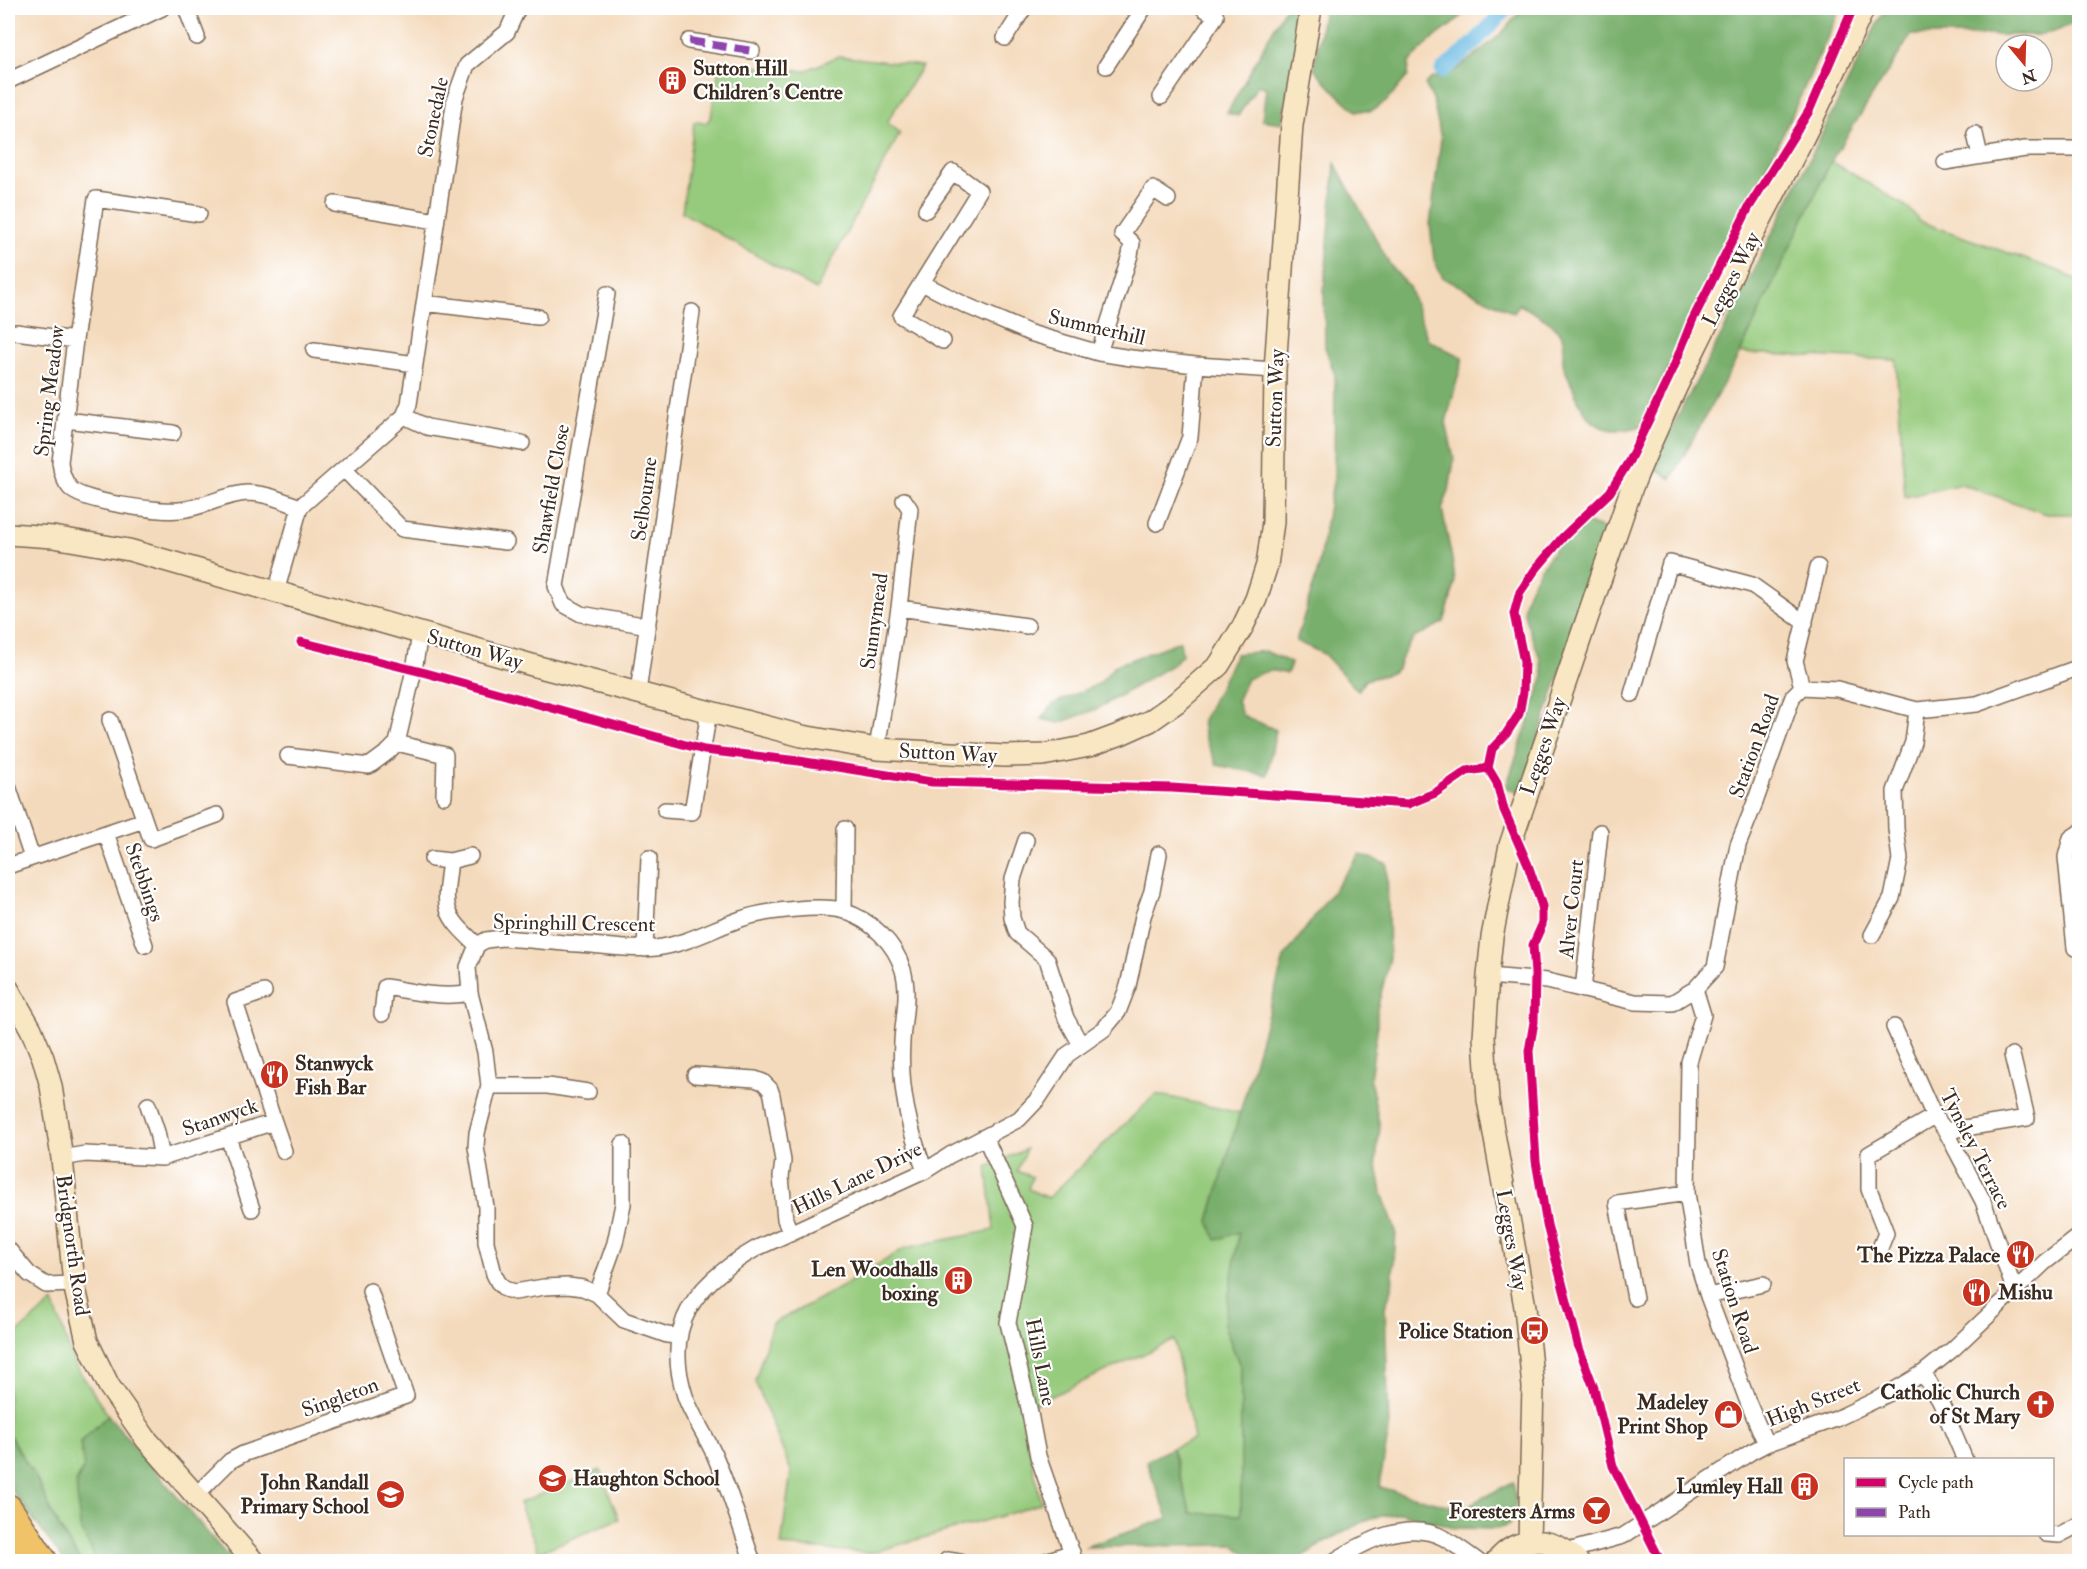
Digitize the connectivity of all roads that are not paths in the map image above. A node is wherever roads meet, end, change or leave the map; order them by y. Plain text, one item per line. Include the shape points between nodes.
1 (162, 8) edge
2 (186, 8) edge
3 (518, 8) edge
4 (1024, 8) edge
5 (1144, 8) edge
6 (1203, 8) edge
7 (1311, 8) edge
8 (1864, 8) edge
9 (197, 37) dead end
10 (1005, 38) dead end
11 (689, 41) dead end
12 (752, 51) dead end
13 (1106, 66) dead end
14 (8, 81) edge
15 (1161, 97) dead end
16 (1975, 134) dead end
17 (2079, 148) edge
18 (1980, 156) junction
19 (1945, 162) dead end
20 (1168, 199) dead end
21 (335, 204) dead end
22 (926, 210) dead end
23 (200, 214) dead end
24 (436, 221) junction
25 (922, 283) junction
26 (607, 294) dead end
27 (424, 303) junction
28 (692, 312) dead end
29 (538, 318) dead end
30 (16, 332) dead end
31 (75, 340) junction
32 (943, 341) dead end
33 (314, 350) dead end
34 (1099, 353) junction
35 (415, 364) junction
36 (1196, 365) junction
37 (1275, 370) junction
38 (404, 416) junction
39 (66, 420) junction
40 (173, 433) dead end
41 (522, 442) dead end
42 (345, 470) junction
43 (904, 500) dead end
44 (300, 507) junction
45 (1157, 523) dead end
46 (8, 534) edge
47 (506, 542) dead end
48 (1818, 567) dead end
49 (276, 592) junction
50 (899, 608) junction
51 (1805, 623) junction
52 (648, 626) junction
53 (1027, 626) dead end
54 (420, 634) junction
55 (2078, 669) edge
56 (1802, 687) junction
57 (638, 693) junction
58 (1632, 694) dead end
59 (1917, 710) junction
60 (709, 712) junction
61 (110, 720) dead end
62 (397, 743) junction
63 (877, 749) junction
64 (288, 756) dead end
65 (8, 786) edge
66 (444, 796) dead end
67 (665, 810) dead end
68 (217, 815) dead end
69 (144, 820) junction
70 (845, 829) dead end
71 (1600, 832) dead end
72 (2079, 832) edge
73 (106, 833) junction
74 (1026, 840) dead end
75 (1159, 855) dead end
76 (470, 856) dead end
77 (32, 858) junction
78 (650, 858) dead end
79 (432, 859) dead end
80 (450, 861) junction
81 (8, 866) edge
82 (844, 911) junction
83 (1872, 935) dead end
84 (145, 945) dead end
85 (477, 945) junction
86 (2075, 948) dead end
87 (645, 949) junction
88 (1488, 976) junction
89 (8, 989) edge
90 (1695, 989) junction
91 (1583, 990) junction
92 (264, 992) dead end
93 (470, 993) junction
94 (382, 1014) dead end
95 (1894, 1027) dead end
96 (1082, 1045) junction
97 (2012, 1055) dead end
98 (695, 1075) dead end
99 (489, 1086) junction
100 (588, 1092) dead end
101 (148, 1105) dead end
102 (1934, 1116) junction
103 (274, 1122) junction
104 (1946, 1131) junction
105 (228, 1137) junction
106 (986, 1137) junction
107 (623, 1144) dead end
108 (284, 1151) dead end
109 (62, 1158) junction
110 (162, 1158) junction
111 (925, 1171) junction
112 (1687, 1193) junction
113 (252, 1209) dead end
114 (790, 1233) junction
115 (2079, 1235) edge
116 (1880, 1248) dead end
117 (8, 1249) edge
118 (74, 1284) junction
119 (1763, 1284) dead end
120 (370, 1291) dead end
121 (2015, 1292) junction
122 (597, 1294) junction
123 (1708, 1296) junction
124 (1635, 1298) dead end
125 (678, 1336) junction
126 (1923, 1373) junction
127 (1766, 1444) junction
128 (1964, 1458) edge
129 (195, 1496) junction
130 (8, 1508) edge
131 (2079, 1524) edge
132 (2054, 1535) edge
133 (1529, 1541) junction
134 (8, 1548) edge
135 (1573, 1556) edge
136 (1074, 1557) edge
137 (16, 1562) edge
138 (44, 1562) edge
139 (254, 1562) edge
140 (753, 1562) edge
141 (1043, 1562) edge
142 (1333, 1562) edge
143 (1479, 1562) edge
144 (1496, 1562) edge

1 - 14 street
2 - 9 street
3 - 24 street, Stonedale via 507,32 471,61 463,73 449,128
4 - 10 street
5 - 13 street
6 - 15 street via 1216,16
7 - 37 street, Sutton Way via 1292,125
8 - 88 street, Legges Way via 1802,140 1671,395 1632,488 1510,845
11 - 12 street
16 - 18 street
17 - 18 street via 2025,149
18 - 19 street
20 - 34 street via 1153,189 1122,234 1132,243 1130,255
21 - 24 street
22 - 25 street via 953,172 979,190
23 - 31 street, Spring Meadow via 96,200
24 - 27 street, Stonedale
25 - 32 street via 901,316
25 - 34 street, Summerhill via 1030,333
26 - 52 street, Shawfield Close via 556,586 563,604 581,614
27 - 29 street
27 - 35 street, Stonedale
28 - 52 street, Selbourne
30 - 31 street
31 - 39 street, Spring Meadow
33 - 35 street
34 - 36 street, Summerhill
35 - 38 street, Stonedale
36 - 37 street, Summerhill
36 - 45 street via 1190,437
37 - 63 street, Sutton Way via 1273,522 1267,565 1256,599 1219,665 1150,721 1089,746 1005,756
38 - 41 street via 427,427
38 - 42 street
39 - 40 street
39 - 44 street, Spring Meadow via 61,470 70,488 79,495 179,511 246,493
42 - 44 street
42 - 47 street via 402,529
43 - 50 street, Sunnymead via 910,509
44 - 49 street
46 - 49 street, Sutton Way via 129,550
48 - 51 street
49 - 54 street, Sutton Way
50 - 53 street
50 - 63 street, Sunnymead
51 - 56 street via 1795,661
51 - 58 street via 1752,585 1670,563 1648,671
52 - 57 street, Selbourne
54 - 57 street, Sutton Way
54 - 62 street
55 - 59 street, Station Road via 1977,704
56 - 59 street, Station Road via 1837,689
56 - 90 street, Station Road via 1792,696 1738,845 1715,967
57 - 60 street, Sutton Way
59 - 83 street via 1913,742 1895,791 1900,859 1890,918
60 - 63 street, Sutton Way via 802,736
60 - 67 street via 692,812
61 - 69 street, Stebbings
62 - 64 street via 369,766
62 - 66 street via 445,755
65 - 77 street
68 - 69 street, Stebbings via 151,839
69 - 73 street, Stebbings
70 - 82 street
71 - 91 street, Alver Court
72 - 86 street via 2071,838 2066,857
73 - 77 street, Stebbings
73 - 84 street, Stebbings
74 - 96 street via 1013,879 1012,918 1017,933 1047,959 1066,1018
75 - 96 street, Hills Lane Drive via 1123,1003 1104,1029
76 - 80 street
77 - 81 street, Stebbings
78 - 87 street
79 - 80 street
80 - 85 street via 446,901 449,914
82 - 87 street, Springhill Crescent via 802,909 758,914 678,944
82 - 111 street, Springhill Crescent via 885,938 895,949 902,969 906,1000 901,1076 910,1129
85 - 87 street, Springhill Crescent via 502,938
85 - 93 street, Springhill Crescent via 468,967
88 - 91 street, Station Road via 1547,981
88 - 133 street, Legges Way via 1484,1037 1488,1100 1525,1307 1533,1387
89 - 109 street, Bridgnorth Road via 44,1058
90 - 91 street, Station Road via 1672,1003 1635,1002
90 - 112 street, Station Road via 1703,1015 1689,1062
92 - 103 street, Stanwyck via 235,1002
93 - 94 street via 436,994 385,987
93 - 99 street, Springhill Crescent
95 - 102 street, Tynsley Terrace
96 - 106 street, Hills Lane Drive via 1067,1054 1038,1099 1019,1119
97 - 104 street via 2027,1118
98 - 114 street via 755,1079 770,1089 781,1145 785,1220
99 - 100 street via 548,1086
99 - 122 street, Springhill Crescent via 476,1147 486,1207 486,1242 498,1282 515,1292 568,1286
101 - 110 street
102 - 104 street, Tynsley Terrace
102 - 116 street via 1869,1154 1869,1189 1886,1233
103 - 105 street, Stanwyck
103 - 108 street
104 - 121 street, Tynsley Terrace via 1983,1201
105 - 110 street, Stanwyck
105 - 113 street
106 - 111 street, Hills Lane Drive
106 - 136 street, Hills Lane via 1025,1226 1008,1323 1038,1456
107 - 122 street via 623,1204 615,1243
109 - 110 street, Stanwyck
109 - 118 street, Bridgnorth Road
111 - 114 street, Hills Lane Drive
112 - 123 street, Station Road via 1698,1264
112 - 124 street via 1617,1203
114 - 125 street, Hills Lane Drive via 730,1263 711,1279 688,1312
115 - 121 street, High Street
117 - 118 street via 29,1274 46,1285
118 - 129 street, Bridgnorth Road via 87,1341 109,1386
119 - 123 street
120 - 129 street, Singleton via 406,1396 243,1454 230,1461
121 - 126 street, High Street
122 - 125 street, Springhill Crescent via 624,1320
123 - 127 street, Station Road
125 - 140 street, Hills Lane Drive via 676,1354 686,1398 714,1454
126 - 127 street, High Street via 1836,1419
126 - 128 street via 1940,1401
127 - 135 street, High Street via 1623,1536
129 - 139 street, Bridgnorth Road
130 - 138 highway
131 - 132 street
133 - 135 street via 1549,1542
133 - 144 street via 1516,1545
134 - 137 highway
136 - 141 street
142 - 143 street via 1392,1532 1420,1530 1442,1538

